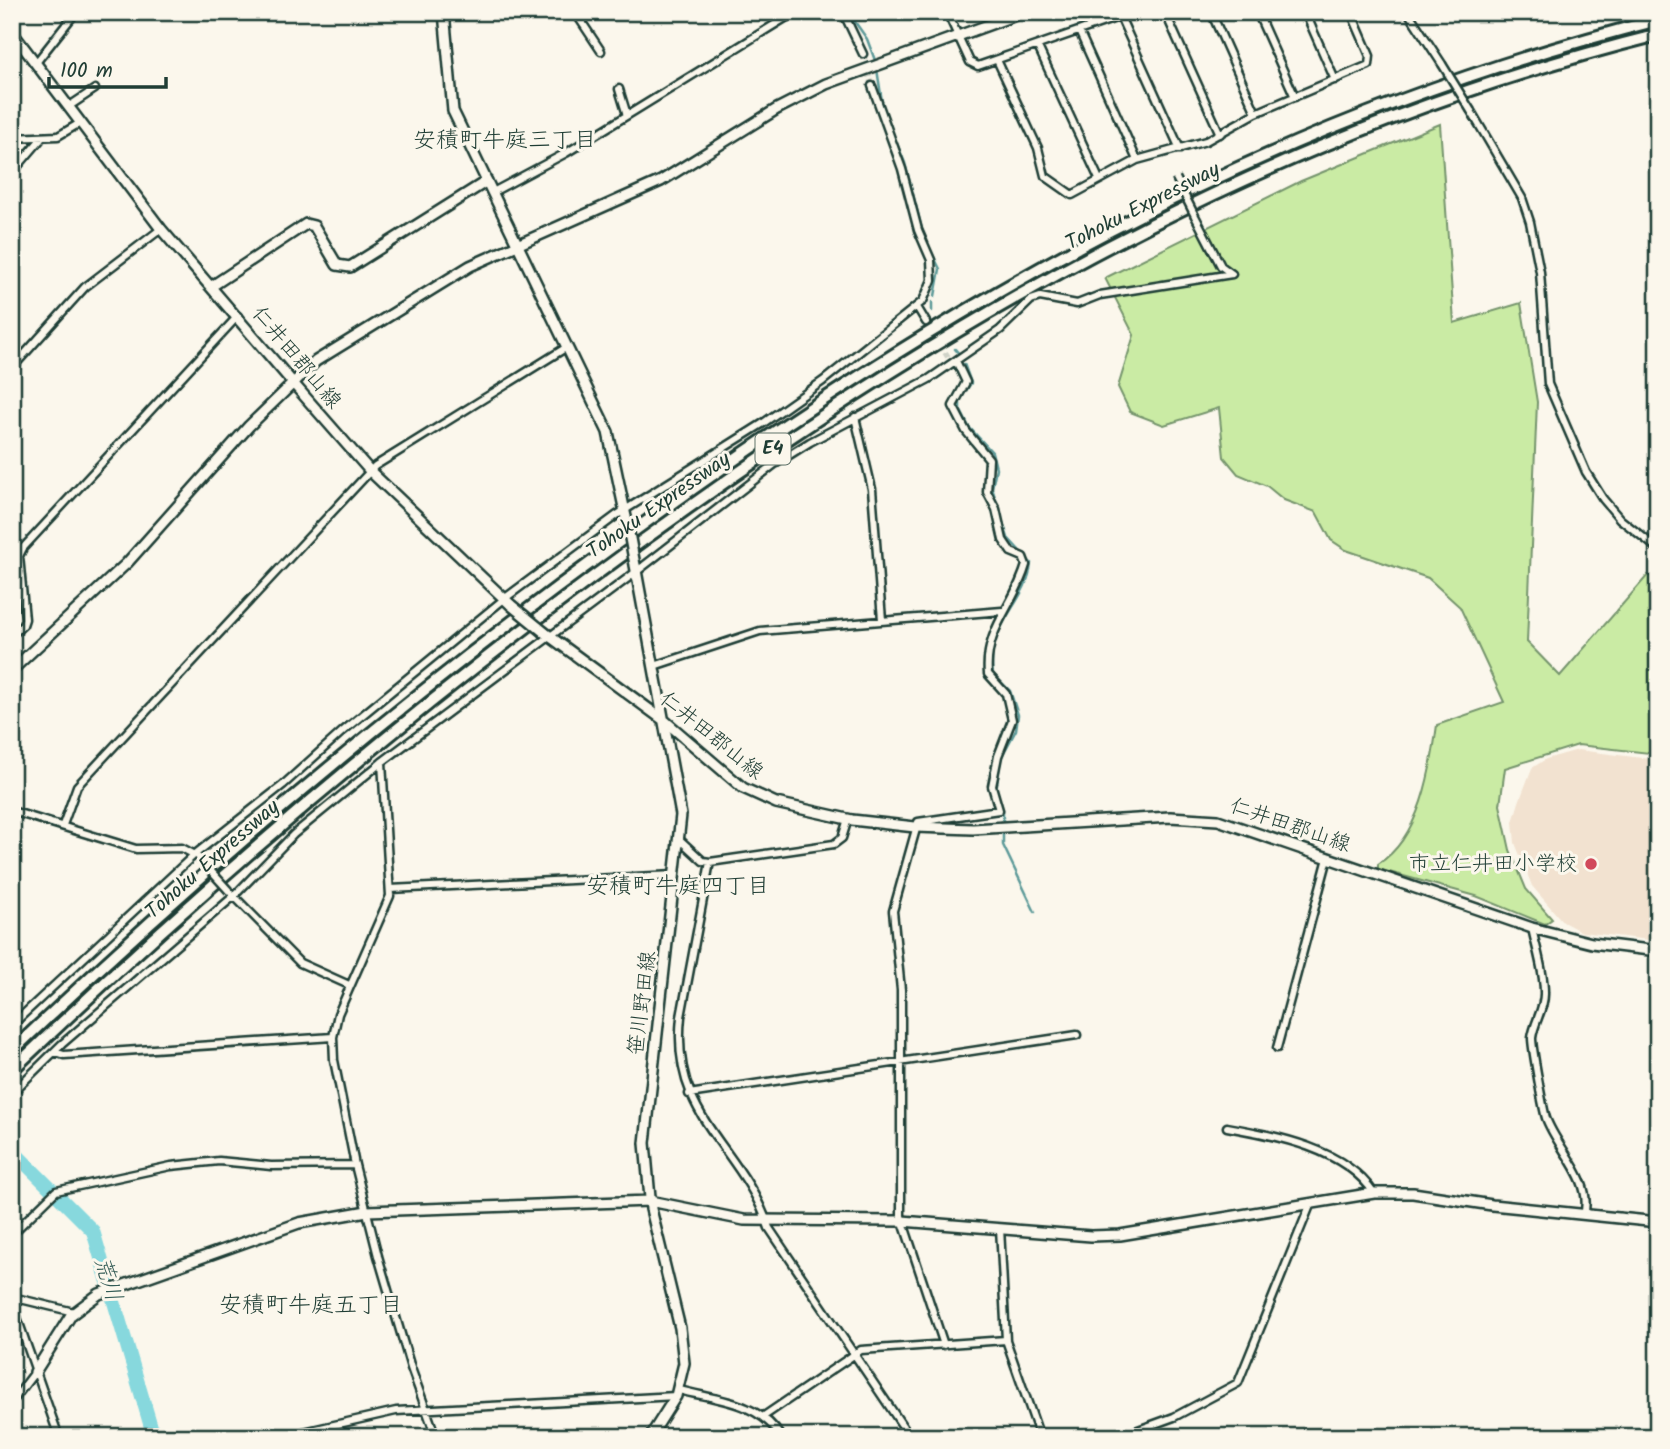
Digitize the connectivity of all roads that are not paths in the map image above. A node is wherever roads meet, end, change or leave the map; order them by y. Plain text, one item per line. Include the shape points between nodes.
1 (76, 12) edge
2 (492, 12) edge
3 (575, 12) edge
4 (795, 12) edge
5 (843, 12) edge
6 (947, 12) edge
7 (1024, 12) edge
8 (1133, 12) edge
9 (1165, 12) edge
10 (1211, 12) edge
11 (1257, 12) edge
12 (1305, 12) edge
13 (1351, 12) edge
14 (1408, 12) edge
15 (444, 14) edge
16 (1119, 15) edge
17 (1658, 20) edge
18 (1079, 31) junction
19 (12, 33) edge
20 (1658, 34) edge
21 (957, 35) junction
22 (1038, 47) junction
23 (601, 51) dead end
24 (863, 54) tunnel mouth
25 (998, 60) junction
26 (35, 64) junction
27 (1335, 80) junction
28 (872, 86) tunnel mouth
29 (95, 89) dead end
30 (619, 89) dead end
31 (1295, 97) junction
32 (68, 107) junction
33 (1256, 113) junction
34 (627, 115) junction
35 (80, 123) junction
36 (1220, 134) junction
37 (12, 138) edge
38 (41, 139) junction
39 (1180, 149) junction
40 (1137, 160) junction
41 (12, 173) edge
42 (1176, 178) dead end
43 (1099, 179) junction
44 (487, 181) junction
45 (493, 192) junction
46 (161, 229) junction
47 (517, 243) junction
48 (212, 286) junction
49 (916, 307) junction
50 (238, 316) junction
51 (926, 321) tunnel mouth
52 (567, 347) junction
53 (952, 360) junction
54 (12, 368) edge
55 (293, 383) junction
56 (855, 417) junction
57 (370, 471) junction
58 (625, 514) junction
59 (1658, 549) edge
60 (636, 569) junction
61 (508, 602) junction
62 (1002, 611) junction
63 (881, 620) junction
64 (547, 634) junction
65 (12, 635) edge
66 (654, 666) junction
67 (12, 670) edge
68 (665, 721) junction
69 (382, 762) junction
70 (12, 811) edge
71 (848, 819) junction
72 (63, 825) junction
73 (915, 827) junction
74 (679, 839) junction
75 (196, 856) junction
76 (1328, 858) junction
77 (710, 862) junction
78 (675, 875) junction
79 (390, 889) junction
80 (231, 893) junction
81 (1532, 928) junction
82 (1658, 951) edge
83 (349, 985) junction
84 (12, 1025) edge
85 (1077, 1035) dead end
86 (333, 1037) junction
87 (1277, 1048) dead end
88 (12, 1051) edge
89 (55, 1052) junction
90 (899, 1063) junction
91 (12, 1070) edge
92 (12, 1093) edge
93 (689, 1094) junction
94 (1227, 1127) dead end
95 (355, 1165) junction
96 (1374, 1193) junction
97 (650, 1201) junction
98 (1311, 1203) junction
99 (367, 1211) junction
100 (1584, 1216) junction
101 (767, 1220) junction
102 (902, 1221) junction
103 (1658, 1222) edge
104 (999, 1227) junction
105 (12, 1234) edge
106 (12, 1297) edge
107 (12, 1303) edge
108 (74, 1312) junction
109 (1006, 1340) junction
110 (944, 1345) junction
111 (855, 1353) junction
112 (35, 1373) junction
113 (678, 1393) junction
114 (12, 1402) edge
115 (424, 1409) junction
116 (765, 1416) junction
117 (59, 1437) edge
118 (281, 1437) edge
119 (436, 1437) edge
120 (650, 1437) edge
121 (781, 1437) edge
122 (910, 1437) edge
123 (1040, 1437) edge
124 (1119, 1437) edge

1 - 26 street
2 - 15 street
3 - 23 street
4 - 34 street
5 - 24 street
6 - 21 street
7 - 21 street
8 - 16 street
9 - 36 street
10 - 33 street
11 - 31 street
12 - 27 street
13 - 27 street via 1371,60
14 - 59 street, bridge via 1522,198 1540,272 1548,384 1581,461 1620,519
15 - 44 street, 笹川野田線 via 453,111
16 - 18 street
16 - 39 street
17 - 88 highway, Tohoku Expressway / E4 via 1471,74 1274,149 1103,232 942,323 660,512 464,659 221,859
18 - 22 street
18 - 40 street
19 - 26 street, 仁井田郡山線
20 - 91 highway, Tohoku Expressway / E4 via 1432,102 1278,162 1108,245 938,342 735,475 455,682 230,869
21 - 25 street via 970,62 978,65
21 - 47 street via 826,84 777,108 661,181
22 - 25 street
22 - 43 street
25 - 43 street via 1038,148 1046,177 1072,195
26 - 32 street, 仁井田郡山線
27 - 31 street
28 - 49 street via 931,260 930,290
29 - 32 street
30 - 34 street
31 - 33 street
32 - 35 street, 仁井田郡山線
33 - 36 street
34 - 45 street
35 - 38 street via 58,136
35 - 46 street, 仁井田郡山線
36 - 39 street
37 - 38 street
38 - 41 street
39 - 40 street
40 - 43 street
42 - 53 street, bridge via 1221,267 1231,274 1100,295 1077,304 1037,297 1000,330
44 - 45 street, 笹川野田線
44 - 48 street via 350,267 337,265 314,226 306,224
45 - 47 street, 笹川野田線
46 - 48 street, 仁井田郡山線
46 - 54 street via 85,287
47 - 52 street, 笹川野田線
47 - 55 street via 428,290 316,361
48 - 50 street, 仁井田郡山線
49 - 51 street
49 - 58 street via 762,424
50 - 55 street, 仁井田郡山線
50 - 65 street via 23,548 19,556 25,619
52 - 57 street
52 - 58 street, 笹川野田線 via 608,432
53 - 56 street via 929,379
53 - 62 street via 966,382 953,406 989,459 987,492 1003,540 1026,563
55 - 57 street, 仁井田郡山線
55 - 67 street via 127,563
56 - 60 street via 775,464
56 - 63 street via 872,489
57 - 61 street, 仁井田郡山線
57 - 72 street via 77,786
58 - 60 street, 笹川野田線, bridge
58 - 61 street
60 - 64 street
60 - 66 street, 笹川野田線
61 - 64 street, 仁井田郡山線, bridge
61 - 75 street via 343,731
62 - 63 street
62 - 73 street via 989,643 988,665 990,678 1009,701 1012,720 992,786 999,810 926,819
63 - 66 street via 760,631
64 - 68 street, 仁井田郡山線
64 - 69 street
66 - 68 street, 笹川野田線
68 - 71 street, 仁井田郡山線 via 752,793
68 - 74 street, 笹川野田線 via 681,815
69 - 79 street
69 - 80 street
70 - 72 street
71 - 73 street, 仁井田郡山線
71 - 77 street via 842,838 834,844
72 - 75 street via 136,849 182,848
73 - 76 street, 仁井田郡山線 via 973,830 1182,817 1218,820
73 - 90 street via 893,911 901,990
74 - 77 street
74 - 78 street, 笹川野田線
75 - 80 street, bridge
75 - 84 street
76 - 81 street, 仁井田郡山線
76 - 87 street
77 - 93 street via 680,1028
78 - 79 street
78 - 97 street, 笹川野田線 via 645,1143
79 - 83 street
80 - 83 street via 300,963
80 - 89 street
81 - 82 street, 仁井田郡山線 via 1592,943
81 - 100 street via 1544,989 1532,1037 1534,1055 1546,1118 1584,1189 1588,1202
83 - 86 street
85 - 90 street
86 - 89 street
86 - 95 street
89 - 92 street
90 - 93 street
90 - 102 street
93 - 101 street
94 - 96 street via 1285,1140 1349,1166
95 - 99 street
95 - 105 street via 271,1166 219,1160 171,1166 56,1191
96 - 98 street
96 - 100 street via 1413,1193
97 - 99 street
97 - 101 street via 744,1220
97 - 113 street, 笹川野田線 via 682,1339 684,1363
98 - 104 street via 1120,1235
98 - 124 street via 1238,1382 1174,1417
99 - 108 street via 299,1223 111,1289
99 - 115 street
100 - 103 street
101 - 102 street
101 - 111 street
102 - 104 street
102 - 110 street
104 - 109 street
106 - 108 street
107 - 112 street
108 - 112 street
109 - 110 street
109 - 123 street
110 - 111 street via 881,1347
111 - 116 street
111 - 122 street
112 - 114 street
112 - 117 street
113 - 115 street
113 - 116 street via 744,1406
113 - 120 street, 笹川野田線
115 - 118 street via 382,1413
115 - 119 street
116 - 121 street

